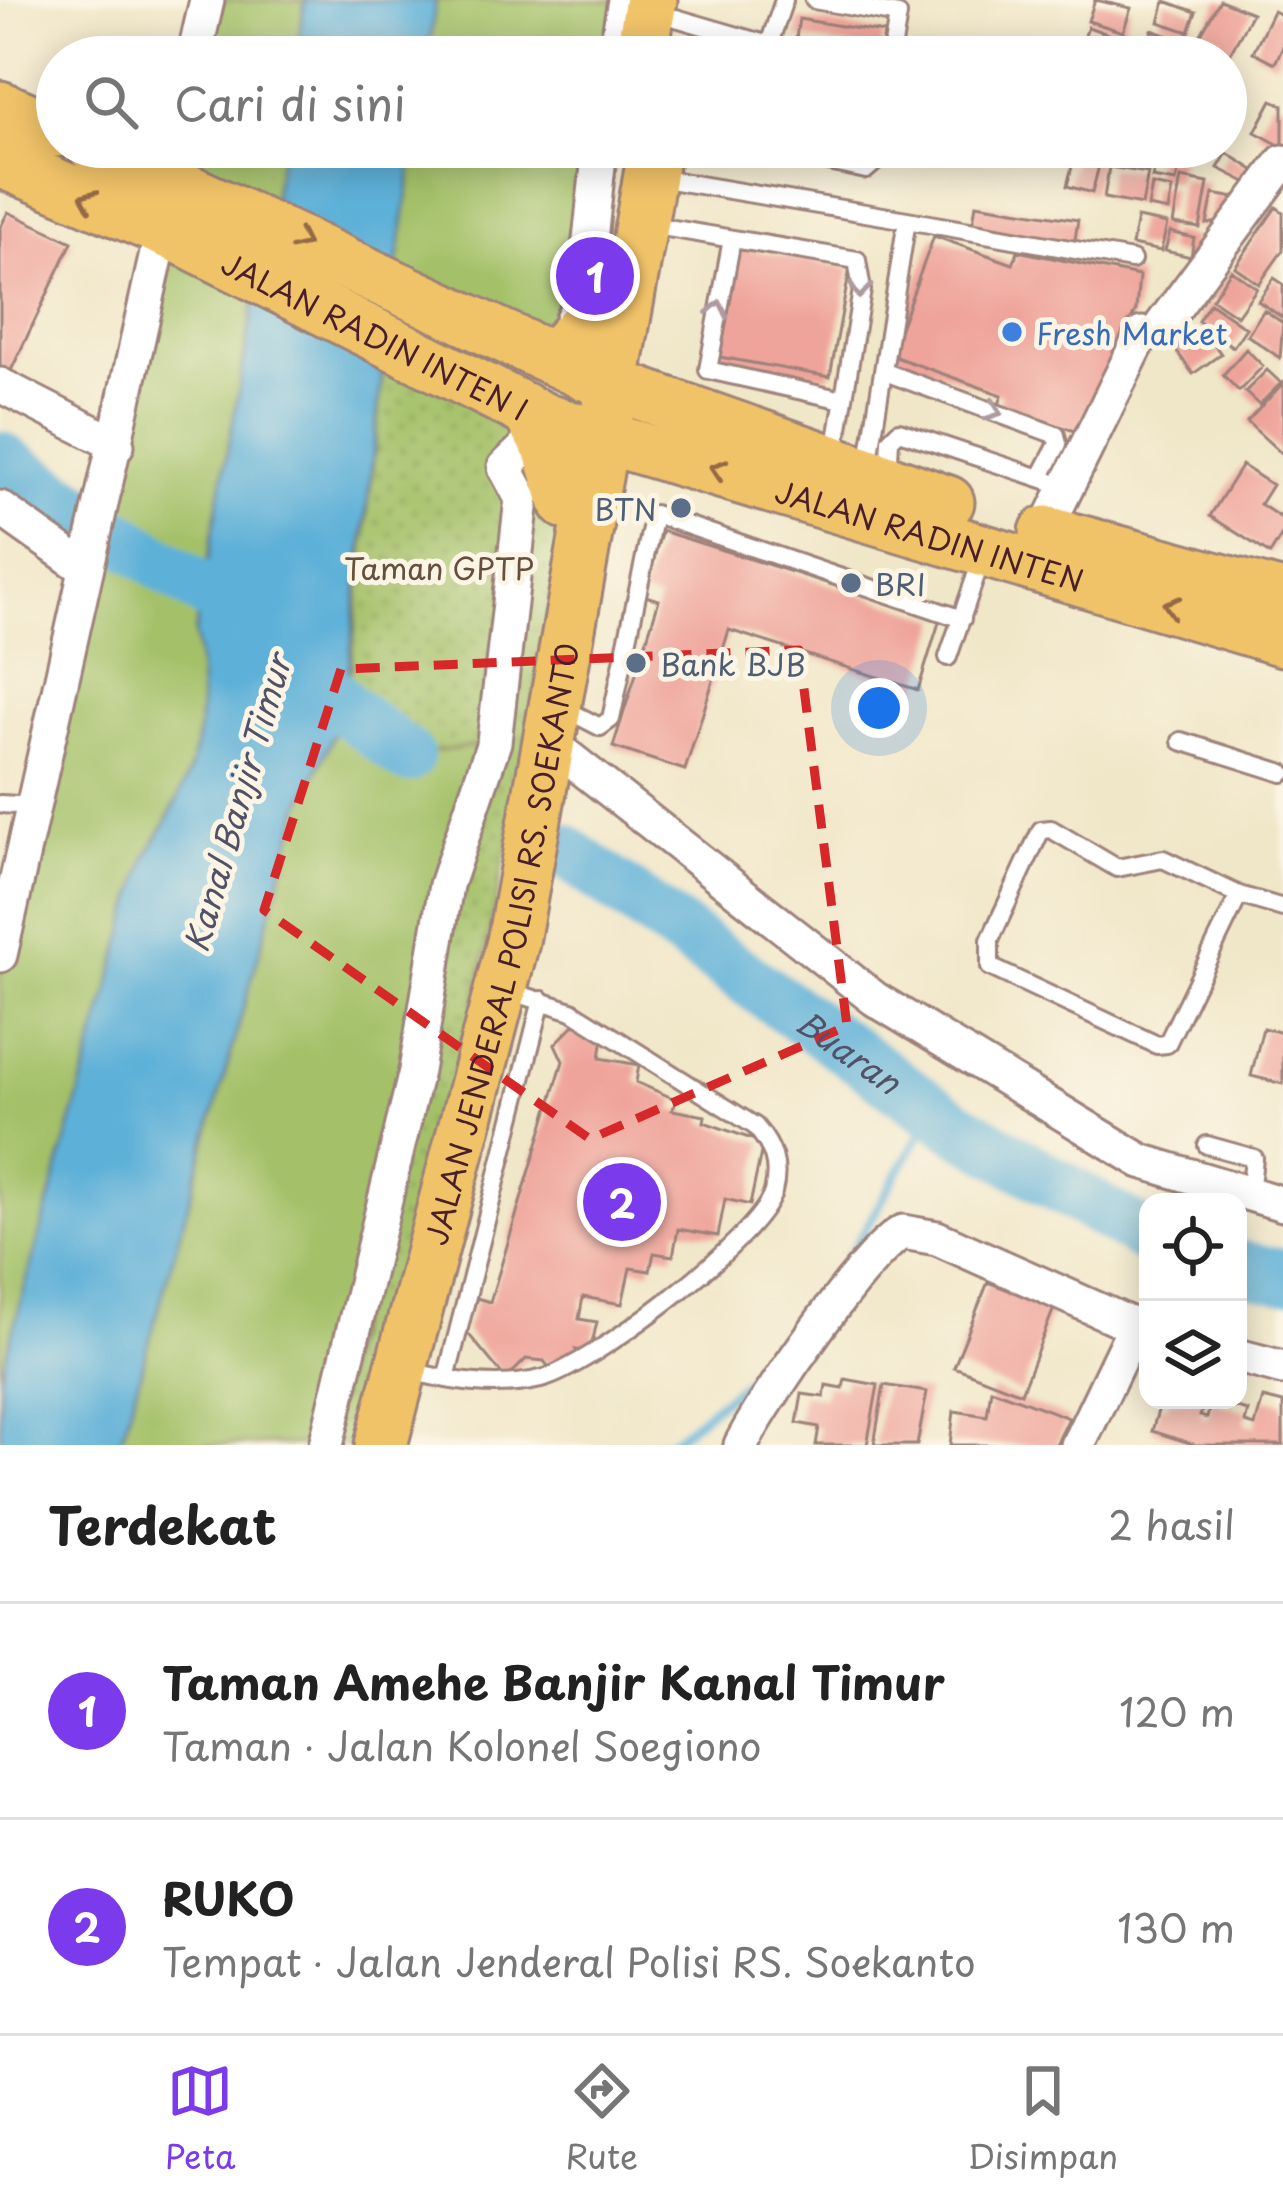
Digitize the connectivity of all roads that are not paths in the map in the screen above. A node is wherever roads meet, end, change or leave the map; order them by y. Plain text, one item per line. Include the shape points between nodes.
1 (207, 0) edge
2 (625, 0) edge
3 (784, 0) edge
4 (814, 0) edge
5 (669, 19) edge
6 (199, 36) edge
7 (619, 36) edge
8 (710, 36) edge
9 (772, 36) edge
10 (894, 36) edge
11 (0, 107) edge
12 (36, 122) edge
13 (0, 161) edge
14 (1283, 162) edge
15 (128, 168) edge
16 (598, 168) edge
17 (644, 174) edge
18 (174, 197) edge
19 (907, 220) junction
20 (732, 239) junction
21 (1132, 260) dead end
22 (584, 348) junction
23 (885, 372) junction
24 (0, 385) edge
25 (843, 400) junction
26 (561, 428) junction
27 (113, 460) junction
28 (862, 476) junction
29 (1045, 497) junction
30 (0, 508) edge
31 (985, 548) junction
32 (89, 555) junction
33 (1283, 597) edge
34 (962, 619) junction
35 (1283, 640) edge
36 (948, 657) dead end
37 (1181, 741) dead end
38 (534, 745) junction
39 (1283, 773) edge
40 (0, 804) edge
41 (37, 806) junction
42 (1239, 895) junction
43 (1283, 908) edge
44 (2, 938) edge
45 (513, 961) junction
46 (1208, 1145) dead end
47 (1267, 1200) edge
48 (1139, 1329) edge
49 (1139, 1334) edge
50 (1247, 1358) edge
51 (1283, 1368) edge
52 (410, 1372) junction
53 (374, 1440) edge
54 (326, 1445) edge
55 (742, 1445) edge
56 (1078, 1445) edge

1 - 6 street
2 - 7 street
3 - 9 lane
4 - 10 lane via 898,15
5 - 8 lane
11 - 12 main road
18 -> 13 main road
14 - 29 street via 1152,330
15 - 18 main road
16 - 22 street
17 - 19 lane
17 - 20 lane
17 - 22 main road
17 - 22 main road
18 -> 22 main road, JALAN RADIN INTEN I via 481,323
18 - 26 main road, JALAN RADIN INTEN I via 468,384
18 - 27 street via 148,278
19 - 21 lane
19 - 23 lane
20 -> 25 lane via 856,260 862,290
25 -> 20 lane via 708,370
22 - 26 main road
22 - 28 main road, JALAN RADIN INTEN
23 - 28 lane
23 -> 29 lane via 1056,435
24 - 27 street
25 - 28 lane
31 -> 26 main road, JALAN RADIN INTEN
26 - 38 main road, JALAN JENDERAL POLISI RS. SOEKANTO
26 - 38 main road, JALAN JENDERAL POLISI RS. SOEKANTO via 566,502
26 - 38 street via 506,467 522,499
27 - 32 street
28 - 29 main road, JALAN RADIN INTEN
29 - 33 main road, JALAN RADIN INTEN
30 - 32 street
31 - 34 lane
35 -> 31 main road, JALAN RADIN INTEN
32 - 41 street
34 - 36 lane
34 - 38 lane via 658,513 648,529 610,719
37 - 39 lane
38 - 45 main road, JALAN JENDERAL POLISI RS. SOEKANTO
38 - 47 street via 875,999 1141,1161
38 - 54 street via 446,885 416,1071
40 - 41 lane
41 - 44 street
42 - 42 lane via 1167,1044 990,967 990,940 1041,830 1117,868 1163,860
42 - 43 lane
45 - 52 main road, JALAN JENDERAL POLISI RS. SOEKANTO
45 - 52 main road, JALAN JENDERAL POLISI RS. SOEKANTO
45 - 52 lane via 572,1011 755,1126 774,1151 772,1194 730,1248 592,1357 544,1378 500,1385
46 - 47 lane via 1254,1158
48 - 55 street via 937,1238 903,1232 881,1248
49 - 56 street
50 - 51 street
52 - 53 main road, JALAN JENDERAL POLISI RS. SOEKANTO

